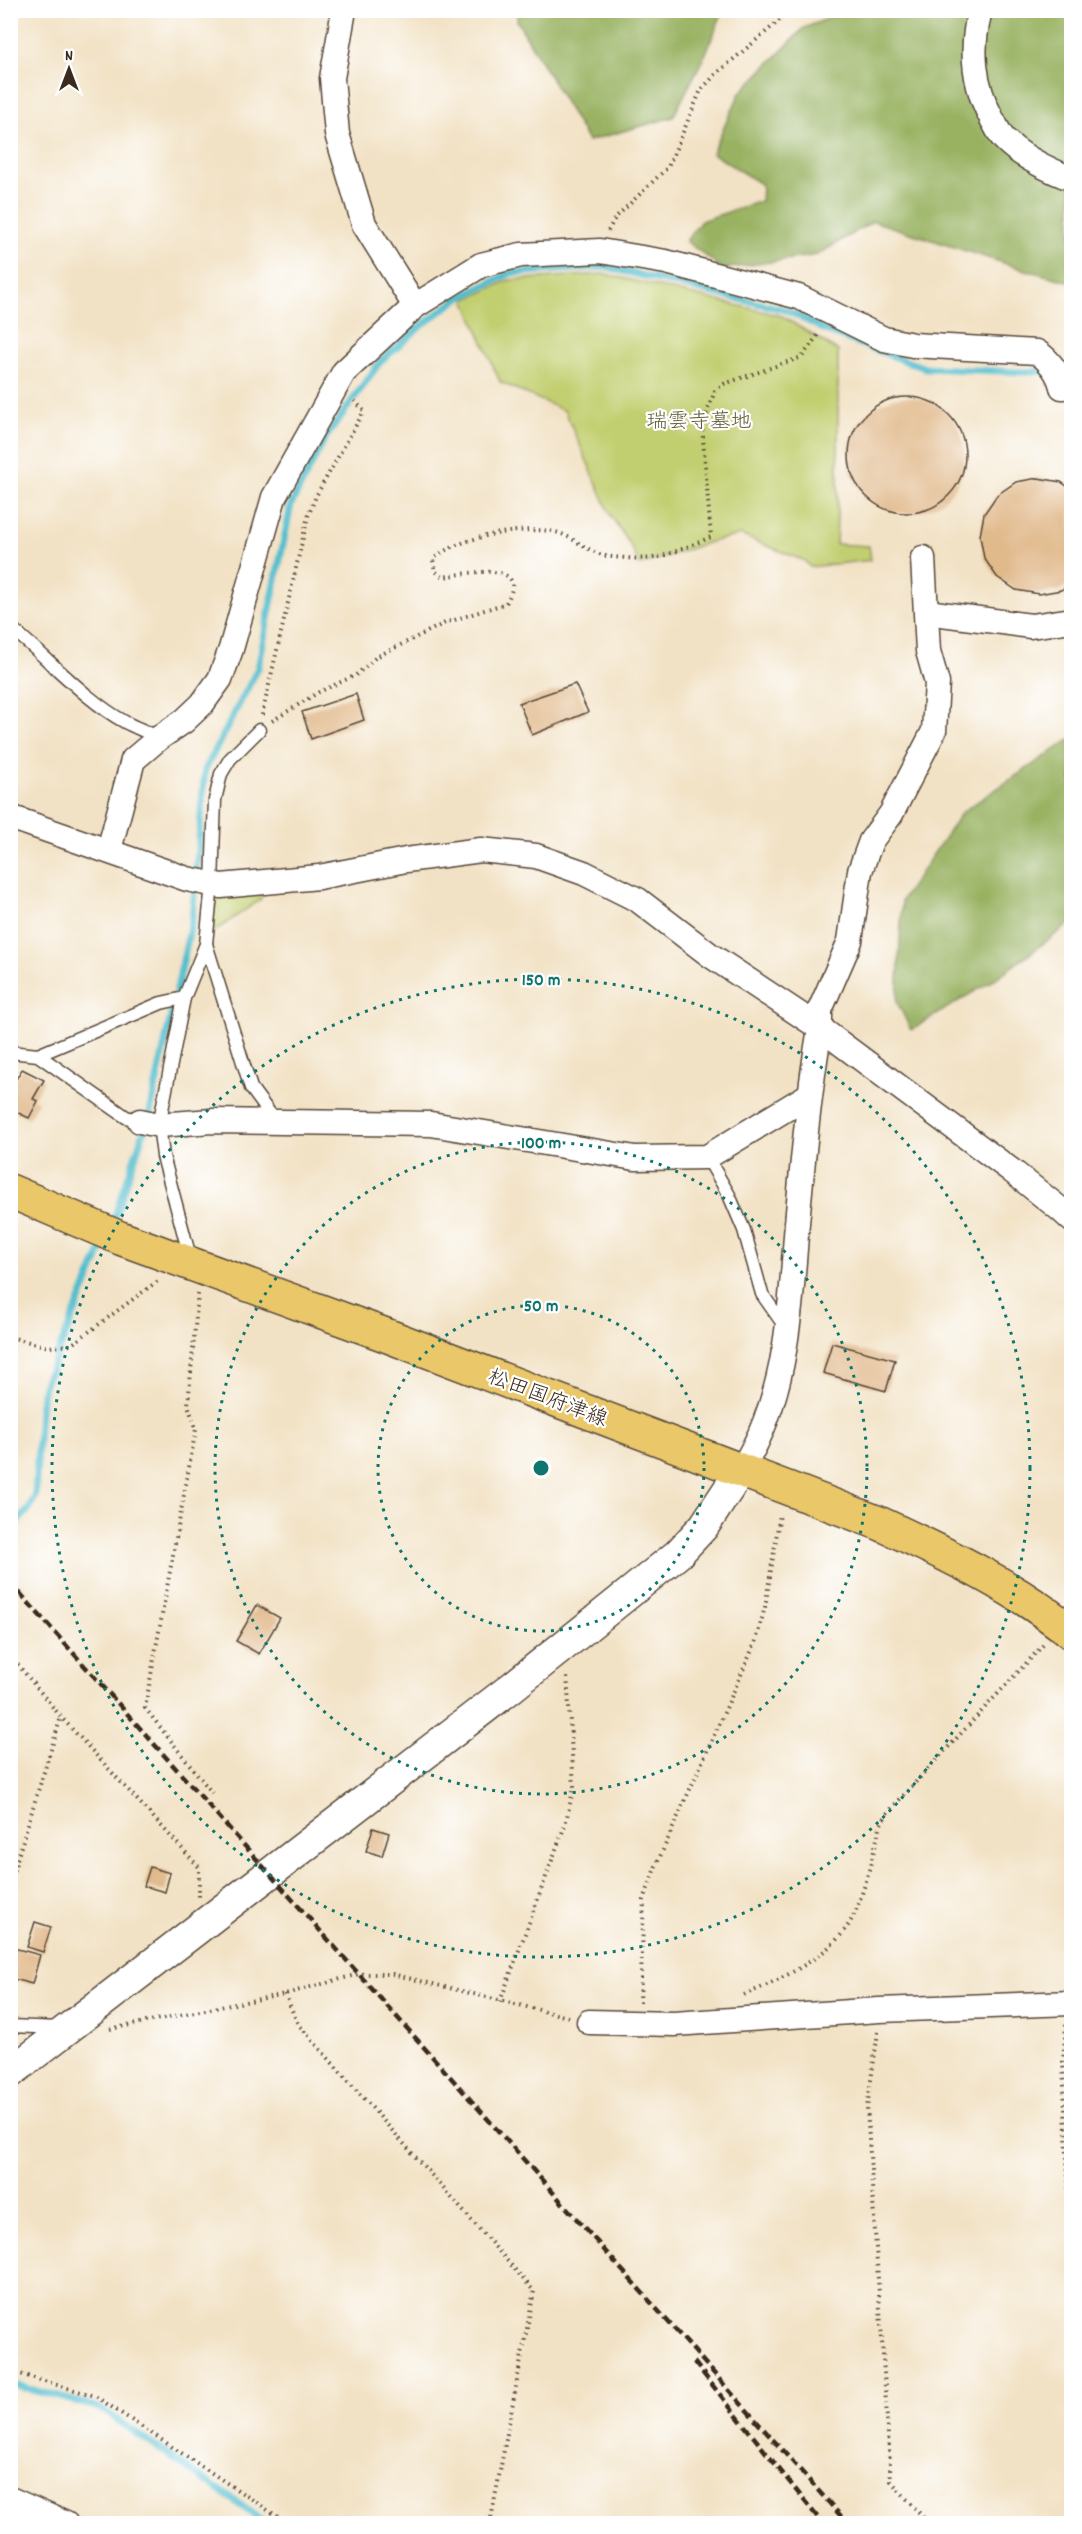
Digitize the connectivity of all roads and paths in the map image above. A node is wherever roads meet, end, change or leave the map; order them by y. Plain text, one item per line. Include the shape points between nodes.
1 (344, 10) edge
2 (786, 10) edge
3 (980, 10) edge
4 (1071, 179) edge
5 (600, 251) junction
6 (415, 306) junction
7 (817, 337) dead end
8 (1066, 383) edge
9 (359, 406) dead end
10 (923, 558) dead end
11 (927, 612) junction
12 (1071, 620) edge
13 (10, 627) edge
14 (259, 730) junction
15 (159, 738) junction
16 (10, 818) edge
17 (109, 850) junction
18 (212, 884) junction
19 (206, 944) junction
20 (184, 998) junction
21 (820, 1028) junction
22 (10, 1052) edge
23 (38, 1055) junction
24 (809, 1095) junction
25 (276, 1122) junction
26 (151, 1123) junction
27 (707, 1157) junction
28 (10, 1191) edge
29 (1071, 1220) edge
30 (192, 1264) junction
31 (788, 1331) junction
32 (10, 1337) edge
33 (741, 1470) junction
34 (785, 1487) junction
35 (1066, 1625) edge
36 (565, 1644) junction
37 (10, 1655) edge
38 (61, 1718) junction
39 (212, 1793) dead end
40 (10, 1882) edge
41 (196, 1903) dead end
42 (285, 1994) junction
43 (735, 1999) dead end
44 (500, 2002) junction
45 (1069, 2003) edge
46 (879, 2010) junction
47 (589, 2022) joint
48 (639, 2024) junction
49 (10, 2026) edge
50 (68, 2028) junction
51 (10, 2073) edge
52 (1071, 2270) edge
53 (10, 2371) edge
54 (10, 2499) edge
55 (66, 2523) edge
56 (289, 2523) edge
57 (490, 2523) edge
58 (929, 2523) edge

1 - 6 street via 332,78 337,134 364,224
2 - 5 path via 779,21 701,90 668,167 615,218
3 - 4 street via 975,28 975,77 990,115 1003,139 1044,169
5 - 6 street via 521,255 481,266
5 - 8 street via 666,262 799,297 884,339 913,345 1037,352
6 - 15 street via 344,372 274,497 220,679 202,704
7 - 14 path via 802,357 724,384 715,391 702,426 711,537 657,558 610,557 547,529 465,540 440,551 433,560 435,571 443,577 494,570 504,573 511,581 511,595 506,603 445,623 376,657 356,675 319,692
9 - 14 path via 364,411 308,516
10 - 11 street
11 - 12 street via 1031,626
11 - 21 street via 928,651 937,683 934,731 891,814 870,841 860,871 850,941 820,1010
13 - 15 lane via 123,721
14 - 18 lane via 221,774 214,800
15 - 17 street via 133,760
16 - 17 street
17 - 18 street via 187,879
18 - 19 lane
18 - 21 street via 319,877 482,850 536,856 584,873 638,900 710,955
19 - 20 lane
19 - 25 lane via 251,1088
20 - 23 lane via 161,1003
20 - 26 lane
21 - 24 street
21 - 29 street
22 - 23 lane
23 - 26 lane via 126,1117
24 - 27 street
24 - 31 street
25 - 26 street
25 - 27 street via 431,1124 635,1158
26 - 30 lane
27 - 31 lane via 744,1230 762,1294
28 - 30 main road, 松田国府津線
30 - 32 path via 71,1345 50,1347
30 - 33 main road, 松田国府津線
30 - 39 path via 188,1405 196,1429 146,1708
31 - 33 street via 777,1391 757,1445
33 - 34 main road, 松田国府津線
33 - 36 street via 704,1526 678,1554
34 - 35 main road, 松田国府津線 via 879,1523 953,1558
34 - 48 path via 756,1641 644,1900
35 - 43 path via 888,1812 855,1914 840,1936 809,1962
36 - 44 path via 574,1787 565,1825
36 - 50 street
37 - 38 path
38 - 40 path
38 - 41 path via 199,1868
42 - 44 path via 359,1974 392,1974
42 - 50 path via 110,2029
42 - 57 path via 298,2024 534,2291
44 - 47 path
45 - 46 street
45 - 52 path via 1063,2062
46 - 48 street
46 - 58 path via 867,2108 891,2481
47 - 48 street
49 - 50 lane
50 - 51 street
53 - 56 path via 95,2396
54 - 55 street

